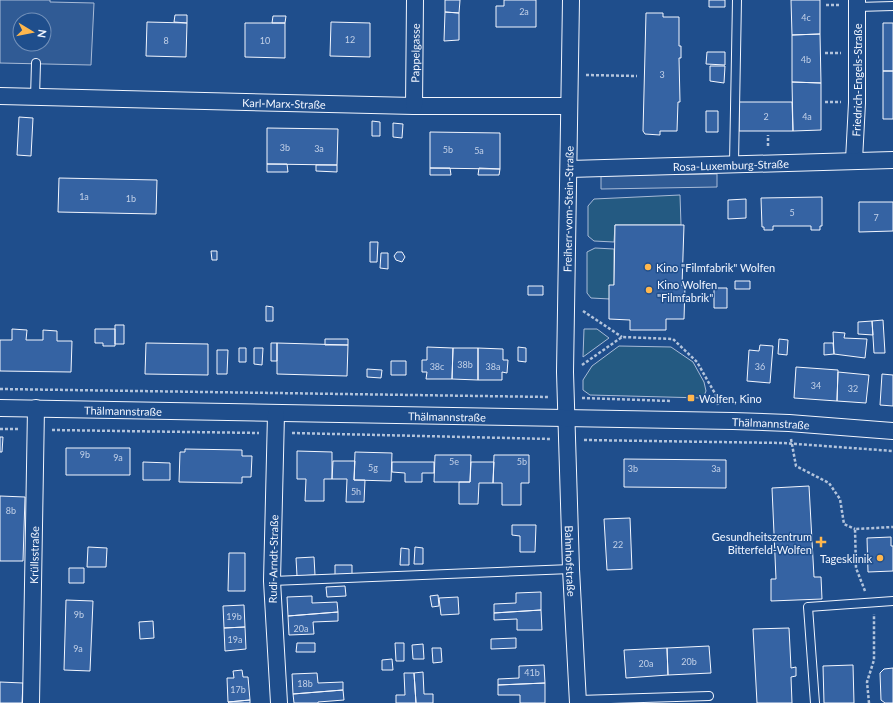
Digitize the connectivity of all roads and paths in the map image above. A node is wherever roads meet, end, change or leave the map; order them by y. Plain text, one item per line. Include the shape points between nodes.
1 (415, 0) edge
2 (571, 0) edge
3 (737, 0) edge
4 (857, 4) edge
5 (893, 6) edge
6 (36, 64) dead end
7 (570, 74) junction
8 (638, 76) dead end
9 (0, 96) edge
10 (35, 97) junction
11 (414, 106) junction
12 (568, 106) junction
13 (854, 160) junction
14 (893, 160) edge
15 (734, 164) junction
16 (568, 168) junction
17 (566, 300) junction
18 (622, 337) junction
19 (565, 372) junction
20 (0, 408) edge
21 (36, 408) junction
22 (276, 414) junction
23 (566, 418) junction
24 (722, 421) junction
25 (789, 423) junction
26 (0, 429) edge
27 (36, 430) junction
28 (893, 431) edge
29 (276, 433) junction
30 (567, 439) junction
31 (792, 444) junction
32 (893, 451) edge
33 (893, 527) edge
34 (855, 529) junction
35 (571, 568) junction
36 (272, 581) junction
37 (893, 601) edge
38 (870, 603) junction
39 (709, 696) dead end
40 (578, 701) edge
41 (31, 703) edge
42 (279, 703) edge
43 (815, 703) edge
44 (869, 703) edge

1 - 11 street, Pappelgasse
2 - 7 street, Freiherr-vom-Stein-Straße
3 - 15 lane
4 - 5 lane
4 - 13 street, Friedrich-Engels-Straße
6 - 10 lane
7 - 8 path
7 - 12 street, Freiherr-vom-Stein-Straße
9 - 10 street, Karl-Marx-Straße
10 - 11 street, Karl-Marx-Straße
11 - 12 street, Karl-Marx-Straße
12 - 16 street, Freiherr-vom-Stein-Straße
13 - 14 street, Rosa-Luxemburg-Straße
13 - 15 street, Rosa-Luxemburg-Straße
15 - 16 street, Rosa-Luxemburg-Straße
16 - 17 street, Freiherr-vom-Stein-Straße
17 - 18 path
17 - 19 street, Freiherr-vom-Stein-Straße
18 - 19 path via 584,364
18 - 24 path via 673,339 698,362 717,397
19 - 23 street, Freiherr-vom-Stein-Straße
20 - 21 street, Thälmannstraße
21 - 22 street, Thälmannstraße
21 - 27 street, Krüllsstraße
22 - 23 street, Thälmannstraße
22 - 29 street, Rudi-Arndt-Straße
23 - 24 street, Thälmannstraße
23 - 30 street, Bahnhofstraße
24 - 25 street, Thälmannstraße
25 - 28 street, Thälmannstraße
25 - 31 path
26 - 27 path
27 - 29 path
27 - 41 street, Krüllsstraße
29 - 30 path
29 - 36 street, Rudi-Arndt-Straße
30 - 31 path
30 - 35 street, Bahnhofstraße
31 - 32 path
31 - 34 path via 796,466 829,483 840,499 844,524
33 - 34 path
34 - 38 path via 856,568
35 - 36 lane
35 - 40 street, Bahnhofstraße
36 - 42 street, Rudi-Arndt-Straße
37 - 38 lane
38 - 43 lane via 808,607
38 - 44 path via 874,613 874,660 867,682
39 - 40 lane

